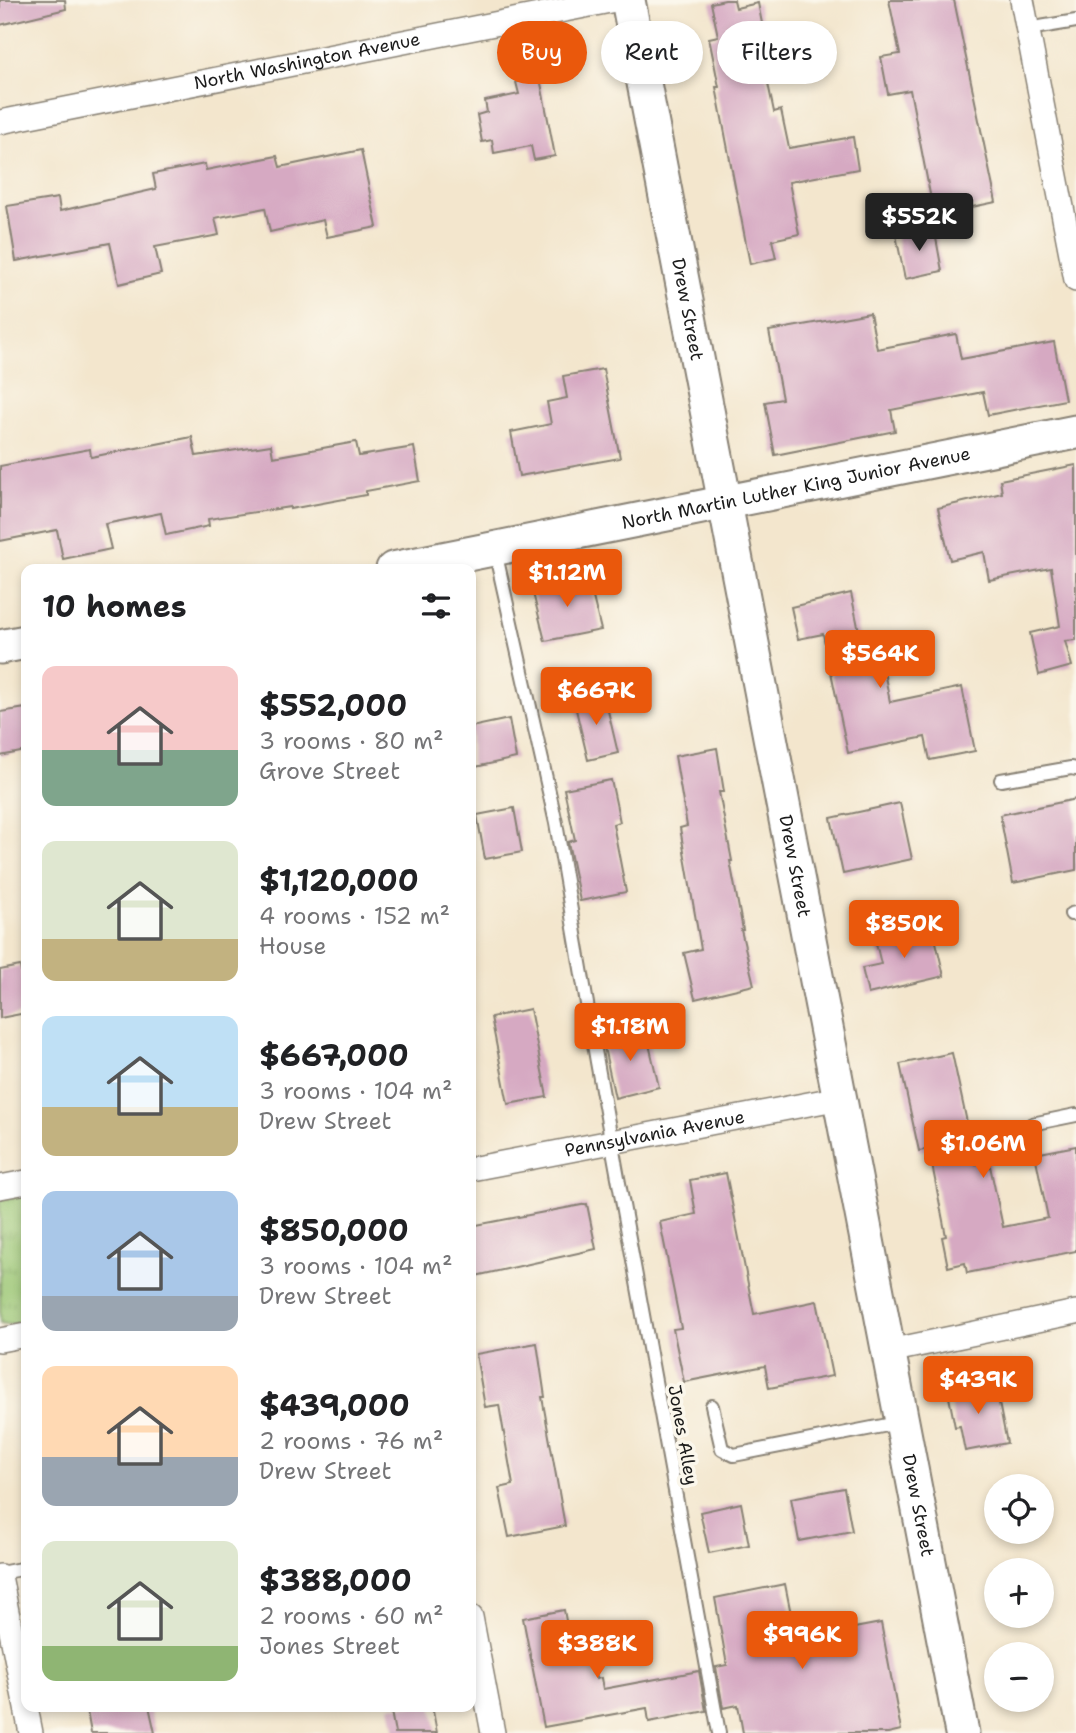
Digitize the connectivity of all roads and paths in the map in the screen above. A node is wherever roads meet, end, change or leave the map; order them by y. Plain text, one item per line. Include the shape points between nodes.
1 (615, 0) edge
2 (628, 0) edge
3 (1022, 0) edge
4 (1076, 21) edge
5 (1028, 29) junction
6 (0, 122) edge
7 (1076, 281) edge
8 (1076, 432) edge
9 (724, 502) junction
10 (495, 548) junction
11 (417, 564) edge
12 (21, 643) edge
13 (0, 648) edge
14 (1076, 769) edge
15 (1001, 780) dead end
16 (840, 1098) junction
17 (1076, 1115) edge
18 (1032, 1124) dead end
19 (612, 1142) junction
20 (476, 1168) edge
21 (21, 1183) edge
22 (0, 1187) edge
23 (1076, 1312) edge
24 (21, 1336) edge
25 (0, 1340) edge
26 (890, 1351) junction
27 (712, 1406) dead end
28 (903, 1422) junction
29 (21, 1569) edge
30 (0, 1574) edge
31 (476, 1645) edge
32 (21, 1682) edge
33 (27, 1712) edge
34 (31, 1733) edge
35 (492, 1733) edge
36 (719, 1733) edge
37 (961, 1733) edge

1 - 6 street, North Washington Avenue
2 - 9 main road, Drew Street
3 - 5 street
4 - 5 lane
5 - 7 street
8 - 9 main road, North Martin Luther King Junior Avenue
9 - 10 main road, North Martin Luther King Junior Avenue
9 - 16 main road, Drew Street
10 - 11 main road, North Martin Luther King Junior Avenue
10 - 19 lane, Jones Alley via 556,823
12 - 13 main road
14 - 15 lane
16 - 19 street, Pennsylvania Avenue
16 - 26 main road, Drew Street
17 - 18 lane
19 - 20 street, Pennsylvania Avenue
19 - 36 lane, Jones Alley
21 - 22 street
23 - 26 street
24 - 25 street
26 - 28 main road, Drew Street
27 - 28 lane via 722,1449 734,1455
28 - 37 main road, Drew Street
29 - 30 lane
30 - 32 street
31 - 35 street
33 - 34 street

